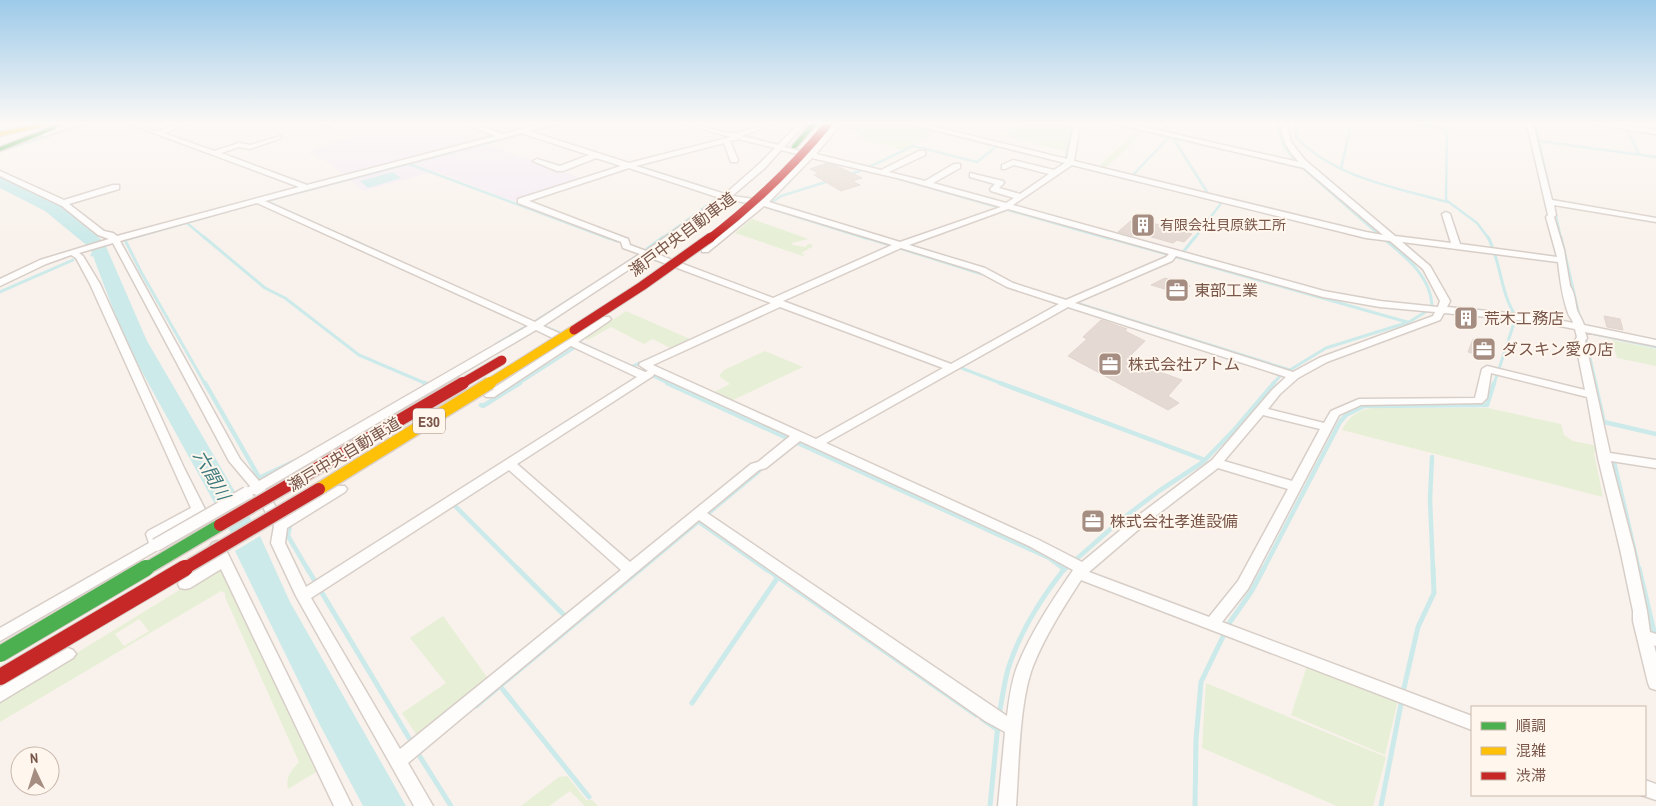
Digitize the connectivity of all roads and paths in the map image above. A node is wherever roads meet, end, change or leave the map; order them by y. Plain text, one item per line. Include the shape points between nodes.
1 (238, 162) edge
2 (404, 162) edge
3 (539, 162) edge
4 (579, 162) edge
5 (618, 162) edge
6 (643, 162) edge
7 (766, 162) edge
8 (779, 162) edge
9 (796, 162) edge
10 (807, 162) edge
11 (836, 162) edge
12 (905, 162) edge
13 (1062, 162) edge
14 (1283, 162) edge
15 (1299, 162) edge
16 (1540, 162) edge
17 (1068, 163) junction
18 (630, 165) junction
19 (957, 166) dead end
20 (1302, 166) junction
21 (1005, 167) dead end
22 (0, 173) edge
23 (882, 173) junction
24 (1055, 173) junction
25 (972, 175) dead end
26 (926, 184) junction
27 (116, 187) dead end
28 (307, 187) junction
29 (1021, 196) junction
30 (726, 197) junction
31 (257, 200) junction
32 (63, 203) junction
33 (764, 203) junction
34 (1552, 203) junction
35 (1005, 208) junction
36 (1446, 214) dead end
37 (1656, 220) edge
38 (1389, 238) junction
39 (113, 240) junction
40 (897, 246) junction
41 (1456, 246) junction
42 (76, 250) junction
43 (647, 254) junction
44 (1173, 254) junction
45 (1561, 260) junction
46 (681, 268) junction
47 (0, 283) edge
48 (777, 301) junction
49 (1070, 303) junction
50 (1443, 309) junction
51 (534, 326) junction
52 (1580, 327) junction
53 (570, 343) junction
54 (1656, 343) edge
55 (953, 365) junction
56 (650, 374) junction
57 (1289, 374) junction
58 (1592, 395) junction
59 (1262, 411) junction
60 (1328, 427) junction
61 (795, 438) junction
62 (815, 444) junction
63 (1604, 456) junction
64 (1216, 463) junction
65 (1656, 464) edge
66 (511, 466) junction
67 (373, 469) dead end
68 (348, 484) dead end
69 (1296, 487) junction
70 (253, 490) junction
71 (199, 510) junction
72 (703, 516) junction
73 (281, 526) junction
74 (156, 545) junction
75 (224, 560) junction
76 (1076, 567) junction
77 (630, 570) junction
78 (313, 590) junction
79 (1216, 626) junction
80 (0, 635) edge
81 (1650, 638) edge
82 (0, 654) edge
83 (0, 677) edge
84 (1656, 683) edge
85 (0, 695) edge
86 (1471, 723) edge
87 (1010, 726) junction
88 (402, 757) junction
89 (343, 806) edge
90 (424, 806) edge
91 (1007, 806) edge

1 - 28 street
2 - 28 street
3 - 4 street via 560,169
5 - 18 street
6 - 18 street
7 - 30 street
8 - 82 main road, 瀬戸中央自動車道 / E30, bridge via 722,212 587,306 443,395
9 - 83 main road, 瀬戸中央自動車道 / E30, bridge via 737,215 602,312 451,408
10 - 33 street
11 - 23 street
12 - 23 street
13 - 17 street
14 - 20 street
15 - 20 street
16 - 34 street
17 - 24 street
17 - 38 street
18 - 30 street
18 - 43 street via 521,201 625,241 626,246
19 - 26 street
20 - 38 street
21 - 24 street via 1013,162
22 - 32 street
23 - 26 street
24 - 29 street
25 - 29 street via 1000,183 994,189
26 - 35 street
27 - 32 street
28 - 31 street
29 - 35 street
30 - 33 street
30 - 43 street
31 - 39 street
31 - 51 street
32 - 39 street
33 - 40 street
33 - 46 street
34 - 37 street
34 - 45 street
35 - 40 street
35 - 44 street
36 - 41 street
38 - 41 street
38 - 50 street via 1427,268 1445,301
39 - 42 street
39 - 70 street
40 - 48 street
40 - 49 street via 982,270 1010,286
41 - 45 street
42 - 47 street
42 - 71 street
43 - 46 street
43 - 51 street
44 - 49 street via 1169,259
44 - 50 street via 1323,294 1380,304
45 - 52 street via 1573,314
46 - 48 street
46 - 53 street
48 - 55 street
48 - 56 street via 644,365
49 - 55 street
49 - 57 street
50 - 52 street
50 - 57 street via 1437,318
51 - 53 street
51 - 70 street
52 - 54 street
52 - 58 street
53 - 56 street
53 - 67 street
55 - 62 street
56 - 61 street
56 - 66 street
57 - 59 street
58 - 60 street via 1487,369 1478,400 1359,402 1335,413
58 - 63 street
59 - 60 street
59 - 64 street
60 - 69 street
61 - 62 street
61 - 72 street via 755,467
62 - 76 street via 1034,543
63 - 65 street
63 - 81 street
64 - 69 street
64 - 76 street
66 - 77 street
66 - 78 street
68 - 73 street
69 - 79 street via 1243,585
70 - 73 street
70 - 74 street, bridge
71 - 74 street via 153,534
71 - 75 street
72 - 77 street
72 - 87 street
73 - 78 street via 278,543
74 - 80 street
75 - 85 street
75 - 89 street
76 - 79 street
76 - 87 street via 1025,667
77 - 88 street
78 - 88 street
79 - 86 street
81 - 84 street
87 - 91 street
88 - 90 street

